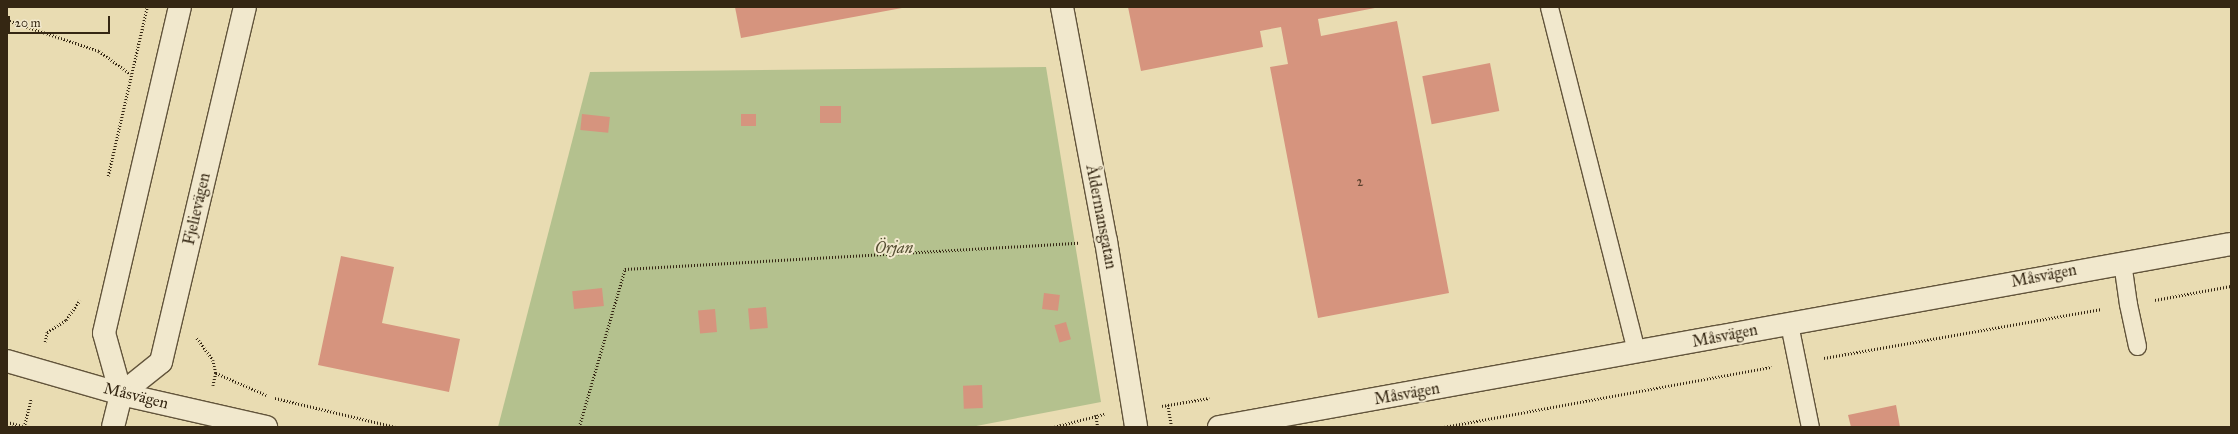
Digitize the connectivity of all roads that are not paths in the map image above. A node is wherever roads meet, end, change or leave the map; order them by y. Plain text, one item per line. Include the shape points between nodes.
1 (180, 7) edge
2 (245, 7) edge
3 (1062, 7) edge
4 (1550, 7) edge
5 (2231, 244) edge
6 (2122, 262) junction
7 (1789, 324) junction
8 (2137, 346) dead end
9 (1636, 352) junction
10 (7, 361) edge
11 (121, 394) junction
12 (113, 427) edge
13 (266, 427) edge
14 (1136, 427) edge
15 (1219, 427) edge
16 (1810, 427) edge

1 - 11 street via 104,333
2 - 11 street, Fjelievägen via 161,362
3 - 14 street, Åldermansgatan via 1106,242
4 - 9 lane
5 - 6 street, Måsvägen
6 - 7 street, Måsvägen
6 - 8 lane
7 - 9 street, Måsvägen
7 - 16 lane
9 - 15 street, Måsvägen
10 - 11 street, Måsvägen
11 - 12 street
11 - 13 street, Måsvägen

